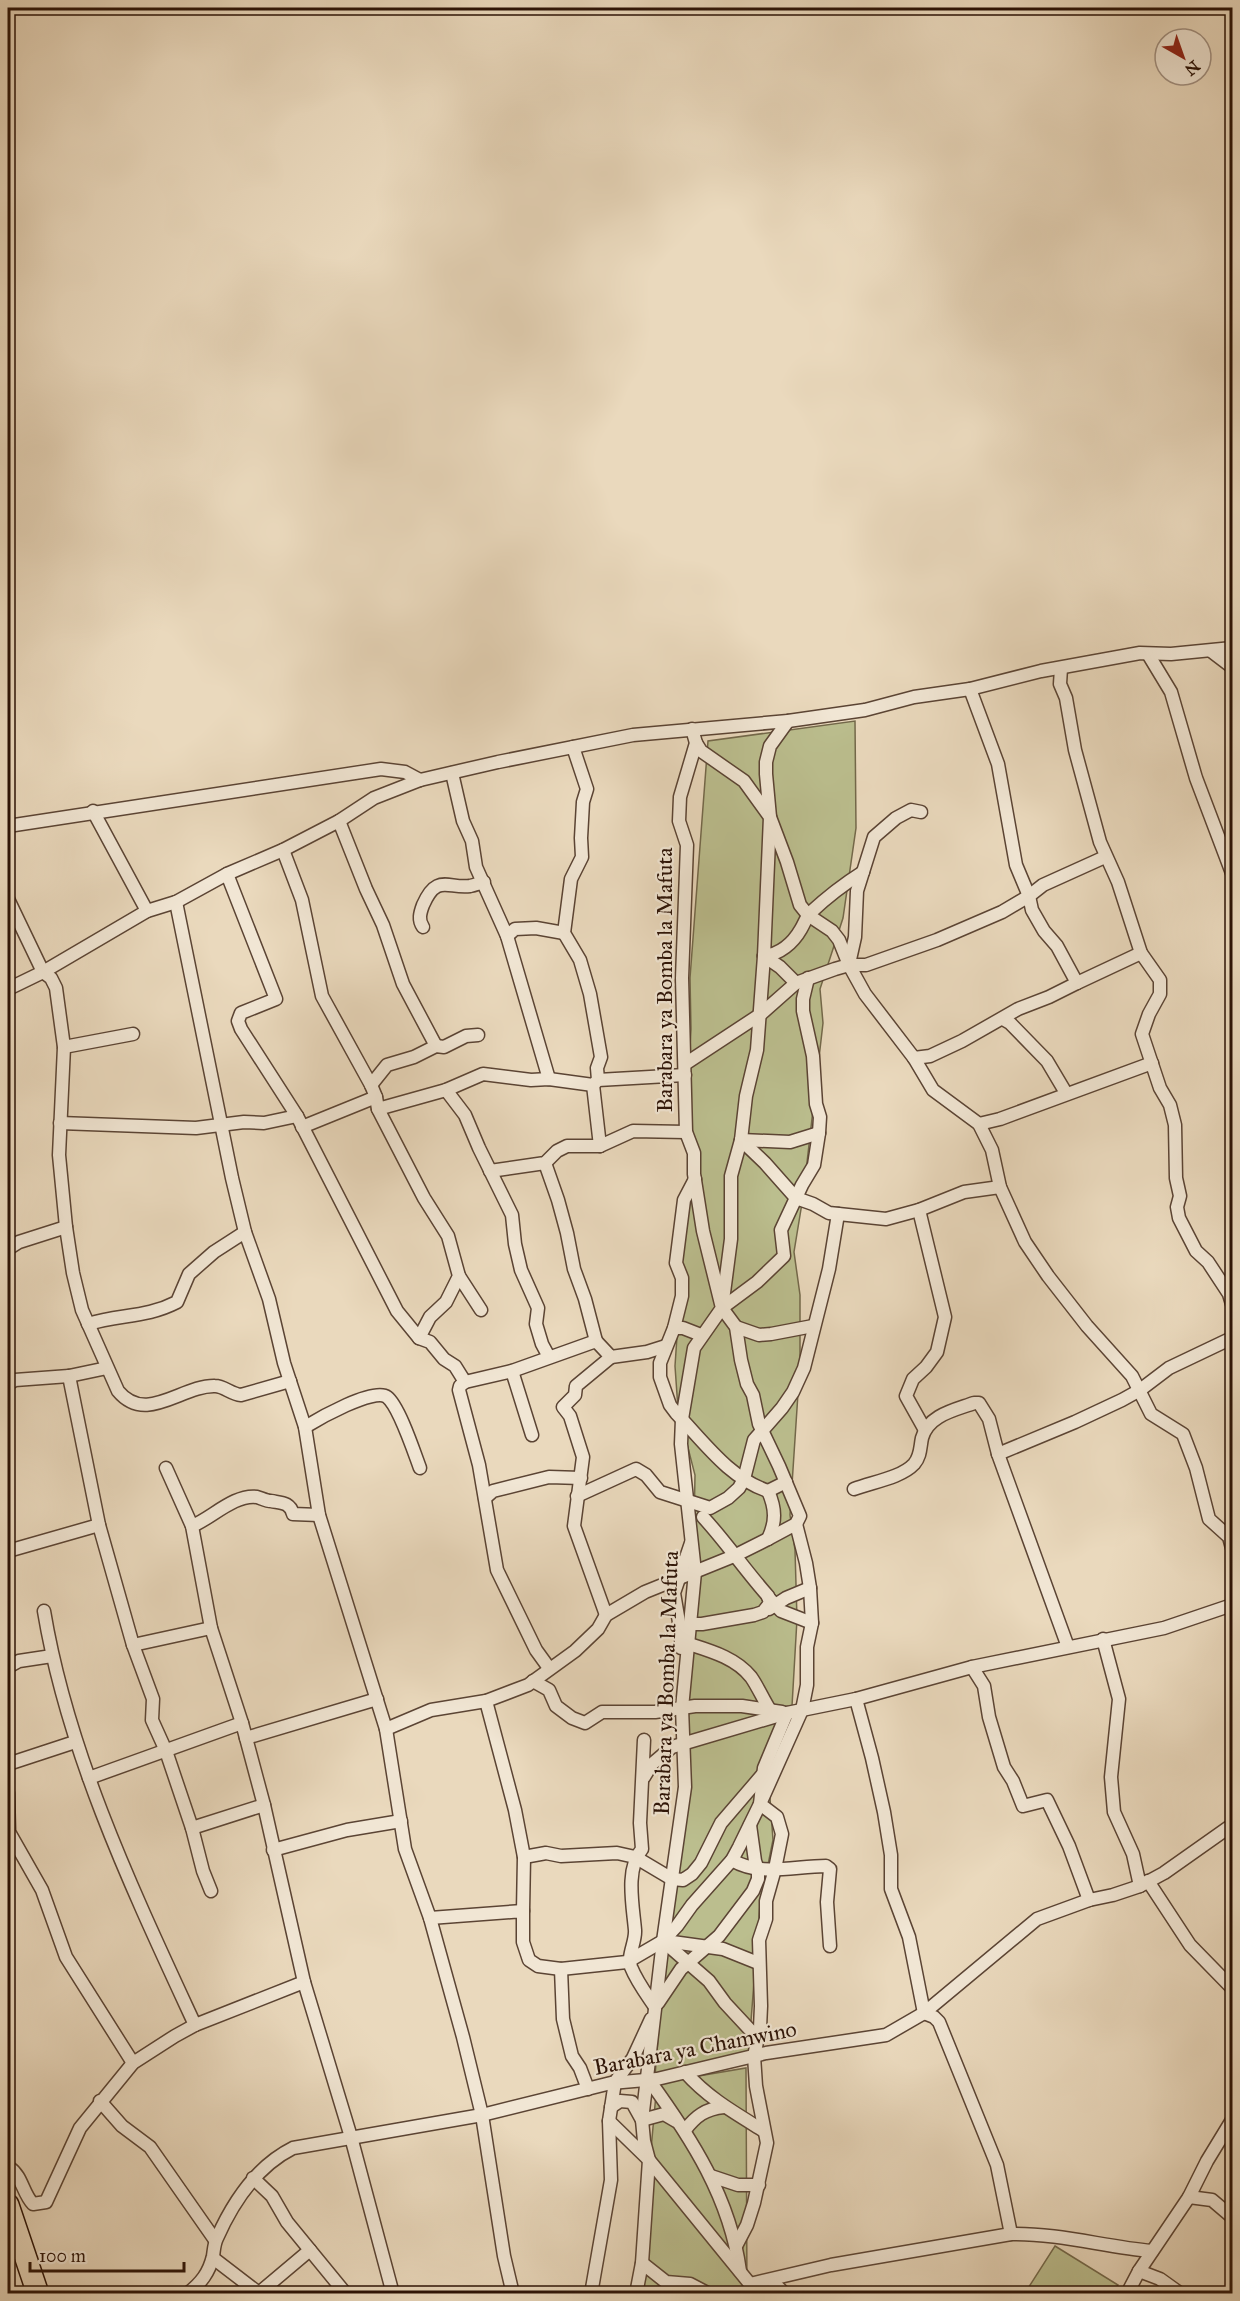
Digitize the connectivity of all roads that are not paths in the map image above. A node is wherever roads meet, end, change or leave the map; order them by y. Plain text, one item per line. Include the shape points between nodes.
1 (1233, 648) edge
2 (1211, 651) junction
3 (1148, 654) junction
4 (1233, 667) edge
5 (1061, 668) junction
6 (969, 689) junction
7 (788, 721) junction
8 (692, 729) junction
9 (696, 743) junction
10 (573, 747) junction
11 (452, 773) junction
12 (420, 780) junction
13 (93, 811) junction
14 (921, 813) dead end
15 (770, 817) junction
16 (339, 821) junction
17 (8, 826) edge
18 (283, 850) junction
19 (1105, 857) junction
20 (863, 872) junction
21 (1233, 873) edge
22 (227, 874) junction
23 (484, 882) junction
24 (1029, 896) junction
25 (8, 899) edge
26 (176, 902) junction
27 (147, 911) junction
28 (808, 915) junction
29 (423, 927) dead end
30 (564, 933) junction
31 (507, 936) junction
32 (1141, 953) junction
33 (764, 956) junction
34 (849, 965) junction
35 (43, 972) junction
36 (808, 978) junction
37 (796, 983) junction
38 (1077, 983) junction
39 (8, 989) edge
40 (760, 1014) junction
41 (1003, 1019) junction
42 (133, 1035) dead end
43 (478, 1035) dead end
44 (436, 1046) junction
45 (64, 1047) junction
46 (914, 1058) junction
47 (1152, 1063) junction
48 (685, 1070) junction
49 (549, 1079) junction
50 (595, 1082) junction
51 (371, 1085) junction
52 (446, 1090) junction
53 (1066, 1094) junction
54 (377, 1103) junction
55 (300, 1121) junction
56 (60, 1124) junction
57 (979, 1124) junction
58 (222, 1126) junction
59 (686, 1132) junction
60 (819, 1133) junction
61 (741, 1140) junction
62 (600, 1146) junction
63 (545, 1163) junction
64 (490, 1171) junction
65 (695, 1179) junction
66 (1000, 1187) junction
67 (796, 1197) junction
68 (919, 1210) junction
69 (837, 1214) junction
70 (66, 1227) junction
71 (245, 1232) junction
72 (8, 1249) edge
73 (728, 1262) junction
74 (712, 1266) junction
75 (459, 1276) junction
76 (1233, 1304) edge
77 (722, 1308) junction
78 (482, 1310) dead end
79 (88, 1324) junction
80 (813, 1326) junction
81 (736, 1327) junction
82 (674, 1328) junction
83 (701, 1335) junction
84 (419, 1338) junction
85 (1233, 1338) edge
86 (596, 1341) junction
87 (666, 1346) junction
88 (549, 1357) junction
89 (611, 1357) junction
90 (107, 1368) junction
91 (512, 1371) junction
92 (69, 1376) junction
93 (290, 1381) junction
94 (465, 1382) junction
95 (8, 1384) edge
96 (1140, 1390) junction
97 (682, 1419) junction
98 (305, 1427) junction
99 (762, 1430) junction
100 (925, 1430) junction
101 (532, 1435) dead end
102 (998, 1454) junction
103 (166, 1468) dead end
104 (420, 1468) dead end
105 (581, 1478) junction
106 (744, 1479) junction
107 (786, 1482) junction
108 (854, 1489) dead end
109 (768, 1491) junction
110 (577, 1496) junction
111 (485, 1498) junction
112 (688, 1501) junction
113 (706, 1512) junction
114 (319, 1515) junction
115 (796, 1524) junction
116 (99, 1525) junction
117 (192, 1526) junction
118 (692, 1539) junction
119 (768, 1539) junction
120 (1233, 1548) edge
121 (8, 1551) edge
122 (734, 1556) junction
123 (695, 1572) junction
124 (678, 1579) junction
125 (810, 1588) junction
126 (771, 1601) junction
127 (1233, 1605) edge
128 (44, 1611) dead end
129 (606, 1615) junction
130 (812, 1623) junction
131 (690, 1624) junction
132 (211, 1628) junction
133 (1104, 1639) junction
134 (689, 1644) junction
135 (133, 1645) junction
136 (1068, 1647) junction
137 (52, 1656) junction
138 (8, 1666) edge
139 (972, 1667) junction
140 (549, 1668) junction
141 (533, 1681) junction
142 (685, 1681) junction
143 (377, 1699) junction
144 (856, 1699) junction
145 (486, 1701) junction
146 (682, 1708) junction
147 (770, 1710) junction
148 (802, 1710) junction
149 (787, 1713) junction
150 (242, 1723) junction
151 (386, 1729) junction
152 (246, 1738) junction
153 (645, 1740) dead end
154 (75, 1742) junction
155 (683, 1743) junction
156 (166, 1751) junction
157 (8, 1764) edge
158 (762, 1774) junction
159 (644, 1777) junction
160 (89, 1778) junction
161 (8, 1792) edge
162 (760, 1804) junction
163 (264, 1805) junction
164 (401, 1821) junction
165 (750, 1823) junction
166 (1233, 1825) edge
167 (192, 1828) junction
168 (273, 1850) junction
169 (524, 1857) junction
170 (635, 1857) junction
171 (732, 1860) junction
172 (775, 1869) junction
173 (758, 1870) junction
174 (672, 1879) junction
175 (1144, 1884) junction
176 (211, 1891) dead end
177 (1089, 1900) junction
178 (523, 1911) junction
179 (430, 1918) junction
180 (636, 1932) junction
181 (663, 1941) junction
182 (708, 1946) junction
183 (830, 1946) dead end
184 (650, 1949) junction
185 (630, 1961) junction
186 (689, 1962) junction
187 (661, 1963) junction
188 (758, 1963) junction
189 (561, 1969) junction
190 (304, 1982) junction
191 (1233, 1988) edge
192 (655, 2007) junction
193 (924, 2013) junction
194 (195, 2025) junction
195 (756, 2043) junction
196 (754, 2056) junction
197 (132, 2063) junction
198 (685, 2072) junction
199 (649, 2080) junction
200 (615, 2082) junction
201 (588, 2089) junction
202 (100, 2101) junction
203 (611, 2107) junction
204 (724, 2107) junction
205 (482, 2115) junction
206 (642, 2120) junction
207 (1233, 2120) edge
208 (609, 2121) junction
209 (682, 2126) junction
210 (764, 2131) junction
211 (351, 2137) junction
212 (649, 2160) junction
213 (8, 2170) edge
214 (711, 2176) junction
215 (253, 2178) junction
216 (759, 2185) junction
217 (1189, 2197) junction
218 (8, 2205) edge
219 (1233, 2217) edge
220 (731, 2228) junction
221 (1011, 2234) junction
222 (711, 2237) junction
223 (215, 2240) junction
224 (736, 2246) junction
225 (310, 2250) junction
226 (1152, 2251) junction
227 (213, 2258) junction
228 (642, 2263) junction
229 (1139, 2271) junction
230 (740, 2273) junction
231 (772, 2281) junction
232 (676, 2288) edge
233 (750, 2290) edge
234 (259, 2293) edge
235 (38, 2294) edge
236 (187, 2294) edge
237 (346, 2294) edge
238 (393, 2294) edge
239 (513, 2294) edge
240 (591, 2294) edge
241 (636, 2294) edge
242 (709, 2294) edge
243 (785, 2294) edge
244 (1127, 2294) edge
245 (1181, 2294) edge

1 - 2 street
2 - 3 street
2 - 4 street
3 - 5 street
3 - 21 street via 1171,692 1196,778
5 - 6 street
5 - 19 street via 1060,684
6 - 7 street
6 - 24 street via 998,764 1016,865
7 - 8 street
7 - 15 street via 770,746 766,762
8 - 9 street
8 - 10 street
9 - 15 street via 701,751 744,781
9 - 48 street, Barabara ya Bomba la Mafuta via 680,797 679,821 687,845 682,978
10 - 11 street
10 - 30 street via 587,789 583,802 582,857 571,879
11 - 12 street
11 - 23 street via 476,867
12 - 13 street via 405,772 381,769
12 - 16 street via 374,798
13 - 17 street
13 - 27 street
14 - 20 street via 911,810 874,837
15 - 28 street via 800,905
15 - 33 street
16 - 18 street
16 - 44 street via 403,984
18 - 22 street
18 - 51 street via 302,900 322,996
19 - 24 street via 1043,885
19 - 32 street via 1118,882
20 - 28 street
20 - 34 street via 857,891
22 - 26 street
22 - 55 street via 276,999 241,1013 238,1021
23 - 29 street via 470,886 439,885 433,889 423,907
23 - 31 street
24 - 34 street via 1002,912 937,939 866,965
24 - 38 street via 1032,910
25 - 35 street
26 - 27 street
26 - 58 street
27 - 35 street
28 - 33 street via 788,945
28 - 34 street via 839,940
30 - 31 street via 515,929
30 - 50 street via 580,960 590,994 601,1057
31 - 49 street
32 - 38 street
32 - 47 street via 1160,980 1160,994 1142,1034
33 - 37 street
33 - 40 street
34 - 36 street
34 - 46 street via 865,994
35 - 39 street
35 - 45 street via 56,988
36 - 37 street
36 - 60 street via 803,1011 813,1056
37 - 40 street
38 - 41 street
40 - 48 street
40 - 61 street
41 - 46 street via 930,1056
41 - 53 street via 1047,1061
42 - 45 street
43 - 44 street
44 - 51 street via 387,1065
45 - 56 street
46 - 57 street via 933,1090
47 - 53 street
47 - 76 street via 1175,1125 1179,1218 1196,1251 1208,1262
48 - 50 street
48 - 59 street, Barabara ya Bomba la Mafuta
49 - 50 street
49 - 52 street via 483,1074
50 - 62 street
51 - 54 street
52 - 54 street
52 - 64 street via 465,1115
53 - 57 street
54 - 55 street
54 - 75 street via 424,1198 448,1236
55 - 58 street
55 - 84 street via 397,1311
56 - 58 street
56 - 70 street
57 - 66 street via 992,1150
58 - 71 street
59 - 62 street via 633,1131
59 - 65 street, Barabara ya Bomba la Mafuta via 694,1153
60 - 61 street via 790,1142
60 - 67 street via 814,1165
61 - 67 street
61 - 73 street via 731,1176
62 - 63 street via 567,1146
63 - 64 street
63 - 86 street
64 - 88 street via 512,1215 521,1270 538,1308 536,1324
65 - 74 street, Barabara ya Bomba la Mafuta
65 - 82 street via 684,1200 676,1263 684,1287
66 - 68 street via 964,1192
66 - 96 street via 1025,1242 1048,1276
67 - 69 street
67 - 77 street via 781,1230 784,1256
68 - 69 street via 886,1219
68 - 100 street via 945,1317 937,1352 913,1379 906,1396
69 - 80 street via 829,1269
70 - 72 street
70 - 79 street via 79,1301
71 - 79 street via 189,1274 177,1302 146,1314
71 - 93 street via 269,1299
73 - 74 street via 719,1269
73 - 77 street
74 - 77 street, Barabara ya Bomba la Mafuta
75 - 78 street
75 - 84 street via 446,1302 430,1317
77 - 81 street
77 - 83 street, Barabara ya Bomba la Mafuta
79 - 90 street
80 - 81 street via 759,1335
80 - 99 street via 804,1368 793,1392
81 - 99 street via 747,1384
82 - 83 street
82 - 87 street
83 - 97 street, Barabara ya Bomba la Mafuta via 693,1348
84 - 94 street via 430,1342 455,1366
85 - 96 street via 1169,1368
86 - 88 street
86 - 89 street
87 - 89 street
87 - 97 street via 660,1377 670,1405
88 - 91 street
89 - 105 street via 576,1386 575,1395 563,1407 570,1416 583,1457
90 - 92 street
90 - 93 street via 118,1391 136,1404 163,1403 191,1390 216,1386 241,1395
91 - 94 street
91 - 101 street
92 - 95 street via 15,1380
92 - 116 street
93 - 98 street
94 - 111 street via 459,1390
96 - 102 street
96 - 120 street via 1151,1414 1183,1434 1209,1519 1229,1537
97 - 106 street via 729,1469
97 - 112 street, Barabara ya Bomba la Mafuta
98 - 104 street via 341,1407 379,1394 387,1396
98 - 114 street
99 - 106 street via 754,1440
99 - 107 street
100 - 102 street via 935,1418 979,1403
100 - 108 street via 916,1462 906,1471
102 - 136 street
103 - 117 street
105 - 110 street
105 - 111 street via 549,1477 493,1491
106 - 109 street
106 - 113 street via 728,1498
107 - 109 street
107 - 115 street via 800,1516
109 - 119 street via 775,1506
110 - 112 street via 636,1469 646,1474 660,1492
110 - 129 street via 574,1526
111 - 140 street via 497,1570 536,1650
112 - 113 street
112 - 118 street, Barabara ya Bomba la Mafuta
113 - 118 street
113 - 122 street
114 - 117 street via 293,1514 292,1508 284,1503 244,1498
114 - 143 street
115 - 119 street
115 - 125 street
116 - 121 street
116 - 135 street
117 - 132 street
118 - 123 street, Barabara ya Bomba la Mafuta
118 - 124 street
119 - 122 street
122 - 123 street
122 - 126 street
123 - 124 street
123 - 131 street, Barabara ya Bomba la Mafuta
124 - 129 street via 645,1592
124 - 142 street via 674,1593
125 - 126 street
125 - 130 street
126 - 130 street via 781,1611
126 - 131 street via 763,1612
127 - 133 street via 1164,1628
128 - 137 street
129 - 140 street via 598,1629 575,1651
130 - 148 street
131 - 134 street, Barabara ya Bomba la Mafuta
132 - 135 street
132 - 150 street
133 - 136 street
133 - 175 street via 1119,1699 1111,1777 1114,1812
134 - 142 street, Barabara ya Bomba la Mafuta
134 - 147 street via 740,1666
135 - 156 street via 153,1699 153,1720
136 - 139 street
137 - 138 street via 19,1660
137 - 154 street
139 - 144 street
139 - 177 street via 984,1686 1004,1767 1023,1806 1047,1800
140 - 141 street
141 - 145 street
141 - 146 street via 549,1690 556,1706 585,1723 602,1712
142 - 146 street, Barabara ya Bomba la Mafuta
143 - 151 street
143 - 152 street
144 - 148 street
144 - 193 street via 884,1812 891,1855 891,1889 909,1937
145 - 151 street via 430,1710
145 - 169 street
146 - 147 street via 742,1706
146 - 155 street, Barabara ya Bomba la Mafuta
147 - 149 street
148 - 149 street
148 - 162 street
149 - 155 street
149 - 158 street
150 - 152 street
150 - 156 street
151 - 164 street
152 - 163 street
153 - 159 street
154 - 157 street
154 - 160 street
155 - 159 street via 664,1752
155 - 174 street, Barabara ya Bomba la Mafuta via 685,1787
156 - 160 street
156 - 167 street
158 - 162 street
158 - 174 street via 721,1823 692,1874 683,1880
159 - 170 street via 642,1849
160 - 194 street
161 - 197 street via 9,1832 42,1890 66,1957
162 - 165 street
162 - 172 street via 777,1817 782,1834
163 - 167 street
163 - 168 street
164 - 168 street via 347,1830
164 - 179 street via 405,1849
165 - 171 street
165 - 173 street
166 - 175 street, Barabara ya Chamwino
167 - 176 street
168 - 190 street
169 - 170 street via 546,1853 617,1853
169 - 178 street
170 - 174 street
170 - 180 street via 631,1886
171 - 173 street
171 - 181 street
172 - 173 street
172 - 183 street via 830,1869
172 - 188 street via 766,1901
173 - 182 street via 753,1891
174 - 181 street, Barabara ya Bomba la Mafuta
175 - 177 street, Barabara ya Chamwino
175 - 191 street via 1190,1946
177 - 193 street, Barabara ya Chamwino via 1037,1919
178 - 179 street
178 - 189 street via 523,1942 529,1959 538,1966
179 - 205 street
180 - 184 street
180 - 185 street
181 - 182 street
181 - 184 street
181 - 186 street
181 - 187 street, Barabara ya Bomba la Mafuta
182 - 186 street
182 - 188 street
184 - 185 street
184 - 187 street
185 - 189 street
185 - 192 street
186 - 192 street
186 - 195 street via 752,2032
187 - 192 street, Barabara ya Bomba la Mafuta
188 - 195 street via 761,2006
189 - 201 street via 563,2019 572,2056
190 - 194 street
190 - 211 street
192 - 199 street, Barabara ya Bomba la Mafuta
192 - 200 street via 633,2058
193 - 196 street, Barabara ya Chamwino via 886,2036
193 - 221 street via 939,2022 997,2165
194 - 197 street
195 - 196 street
196 - 198 street, Barabara ya Chamwino
196 - 210 street
197 - 202 street
198 - 199 street, Barabara ya Chamwino
198 - 204 street
199 - 200 street, Barabara ya Chamwino
199 - 206 street, Barabara ya Bomba la Mafuta
199 - 209 street
200 - 201 street, Barabara ya Chamwino
200 - 203 street
201 - 205 street, Barabara ya Chamwino
202 - 213 street via 80,2128 46,2202 33,2204 14,2171
202 - 223 street via 122,2126 150,2147
203 - 206 street via 620,2101 632,2102
203 - 208 street
204 - 209 street via 711,2108
204 - 210 street
205 - 211 street, Barabara ya Chamwino
205 - 239 street
206 - 209 street via 664,2114
206 - 212 street, Barabara ya Bomba la Mafuta
207 - 217 street
208 - 212 street
208 - 240 street via 611,2180
209 - 214 street
210 - 216 street via 766,2143
211 - 215 street, Barabara ya Chamwino via 293,2148 275,2157
211 - 238 street
212 - 222 street
212 - 228 street, Barabara ya Bomba la Mafuta
214 - 216 street
214 - 220 street
215 - 223 street, Barabara ya Chamwino
215 - 225 street via 272,2196
216 - 224 street
217 - 219 street via 1212,2200
217 - 226 street
218 - 235 highway
220 - 222 street via 721,2239
220 - 224 street
221 - 226 street via 1042,2234
221 - 231 street via 831,2265
222 - 230 street
223 - 227 street, Barabara ya Chamwino
224 - 230 street
225 - 234 street
225 - 237 street
226 - 229 street
227 - 234 street
227 - 236 street, Barabara ya Chamwino via 205,2278
228 - 232 street
228 - 241 street, Barabara ya Bomba la Mafuta
229 - 244 street
229 - 245 street via 1160,2279
230 - 233 street
231 - 233 street
231 - 243 street
232 - 242 street via 690,2284

